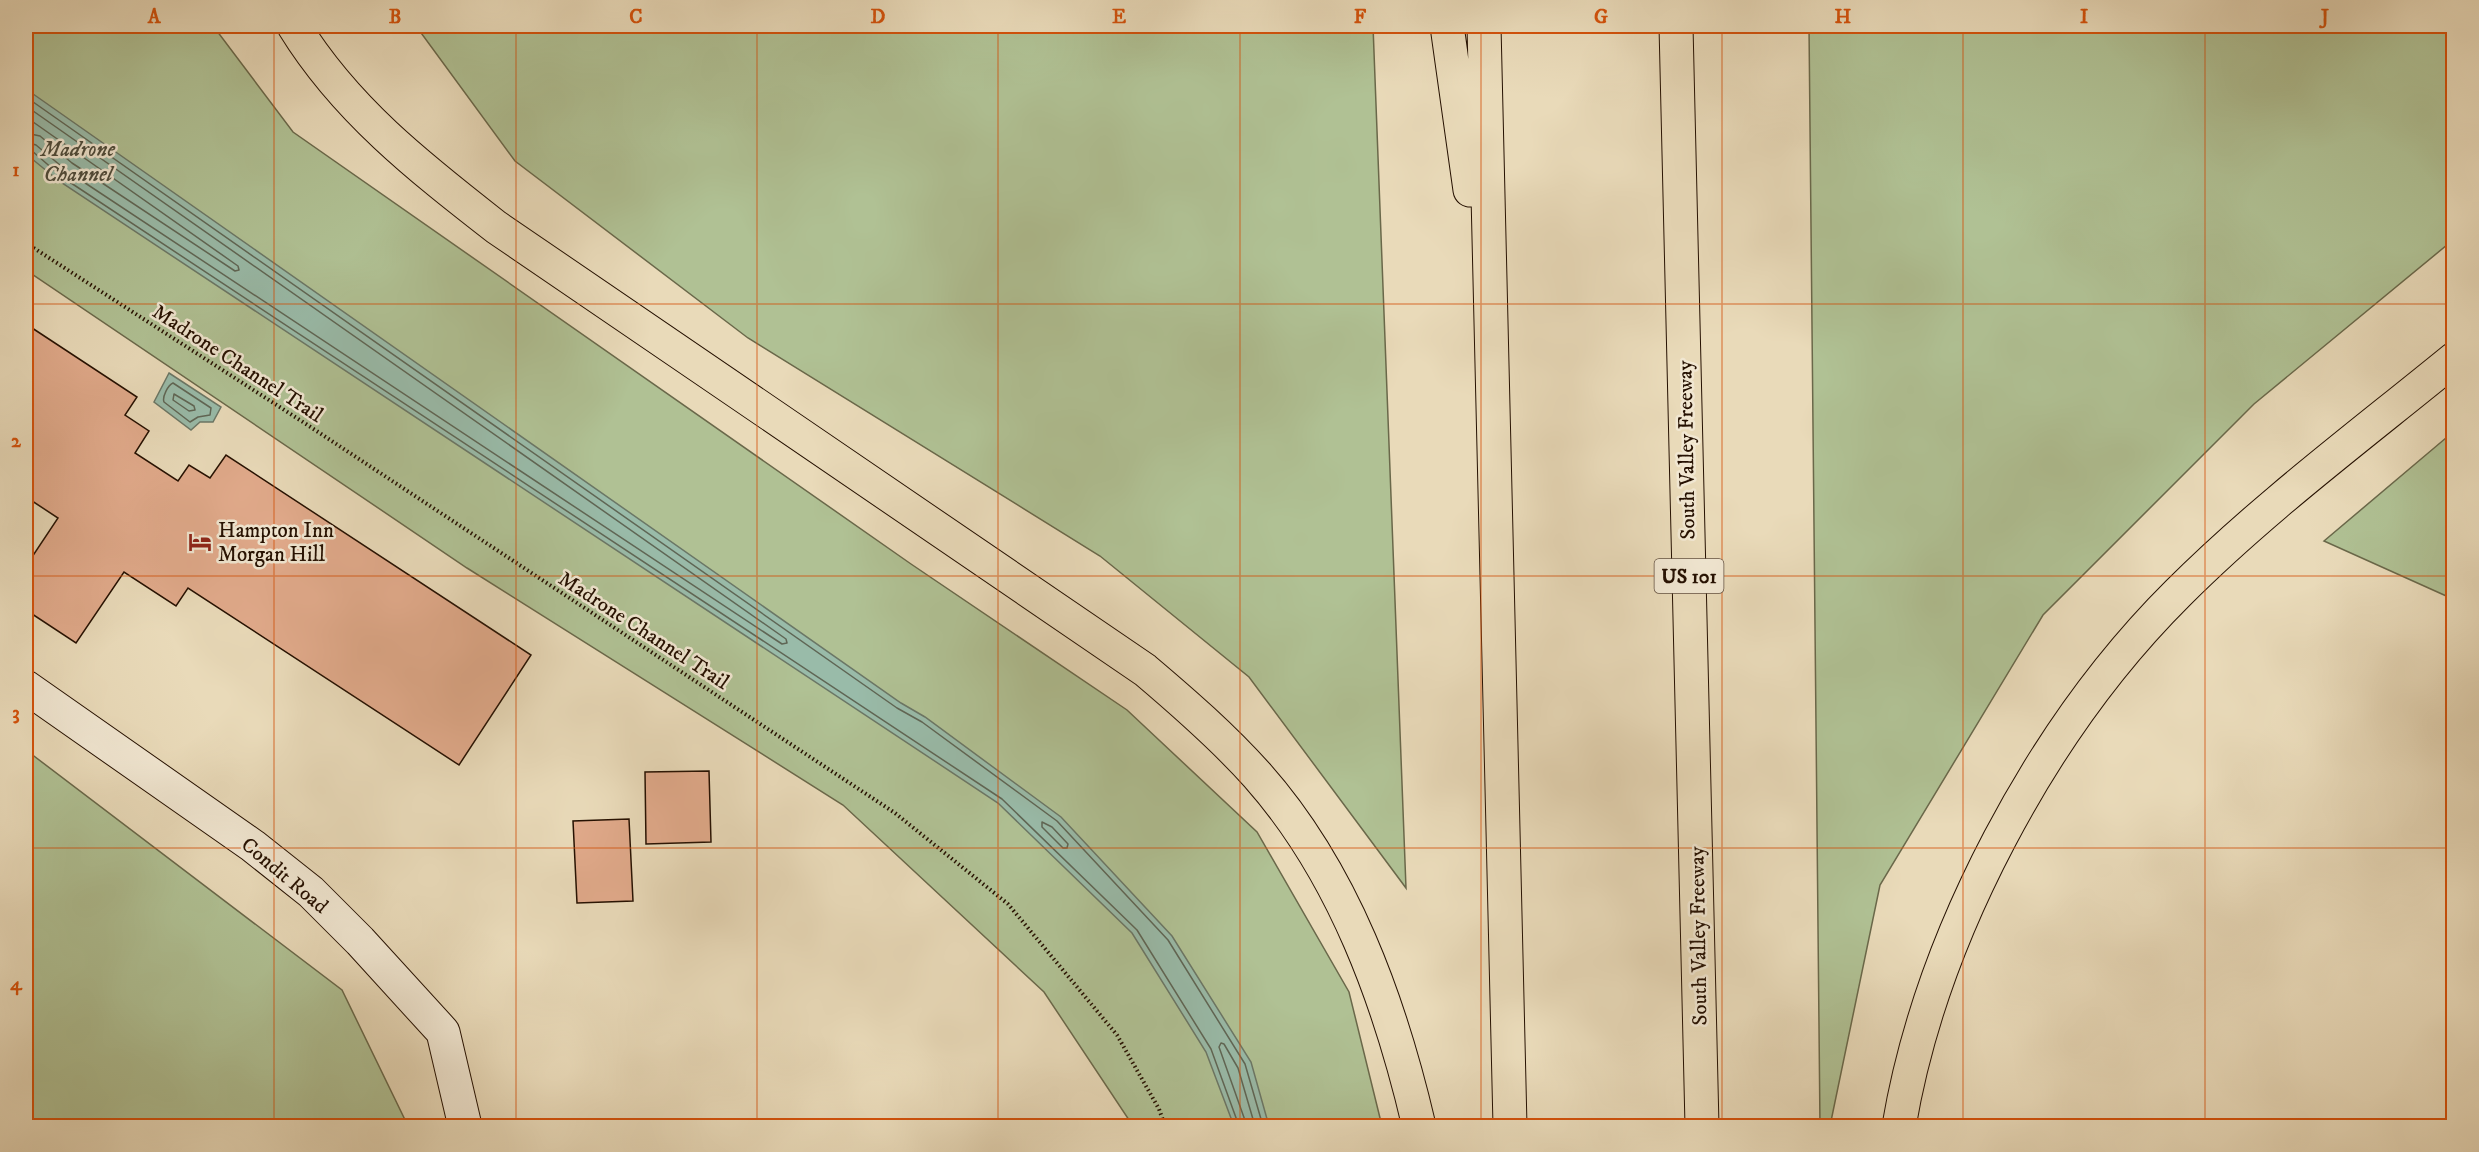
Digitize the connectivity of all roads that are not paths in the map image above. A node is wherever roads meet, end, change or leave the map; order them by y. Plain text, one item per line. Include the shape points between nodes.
1 (294, 26) edge
2 (1447, 26) edge
3 (1484, 26) edge
4 (1676, 26) edge
5 (1492, 350) junction
6 (2454, 359) edge
7 (26, 687) edge
8 (465, 1126) edge
9 (1419, 1126) edge
10 (1510, 1126) edge
11 (1702, 1126) edge
12 (1899, 1126) edge

1 - 9 highway via 336,86 412,161 496,226 1145,670 1212,727 1259,777 1329,877 1360,940 1383,1001
2 - 5 highway
3 - 5 highway
4 - 11 highway, South Valley Freeway / US 101
5 - 10 highway
6 - 12 highway via 2211,562 2133,641 2087,699 2017,807 1960,923 1917,1051
7 - 8 street, Condit Road via 253,846 320,900 443,1032

